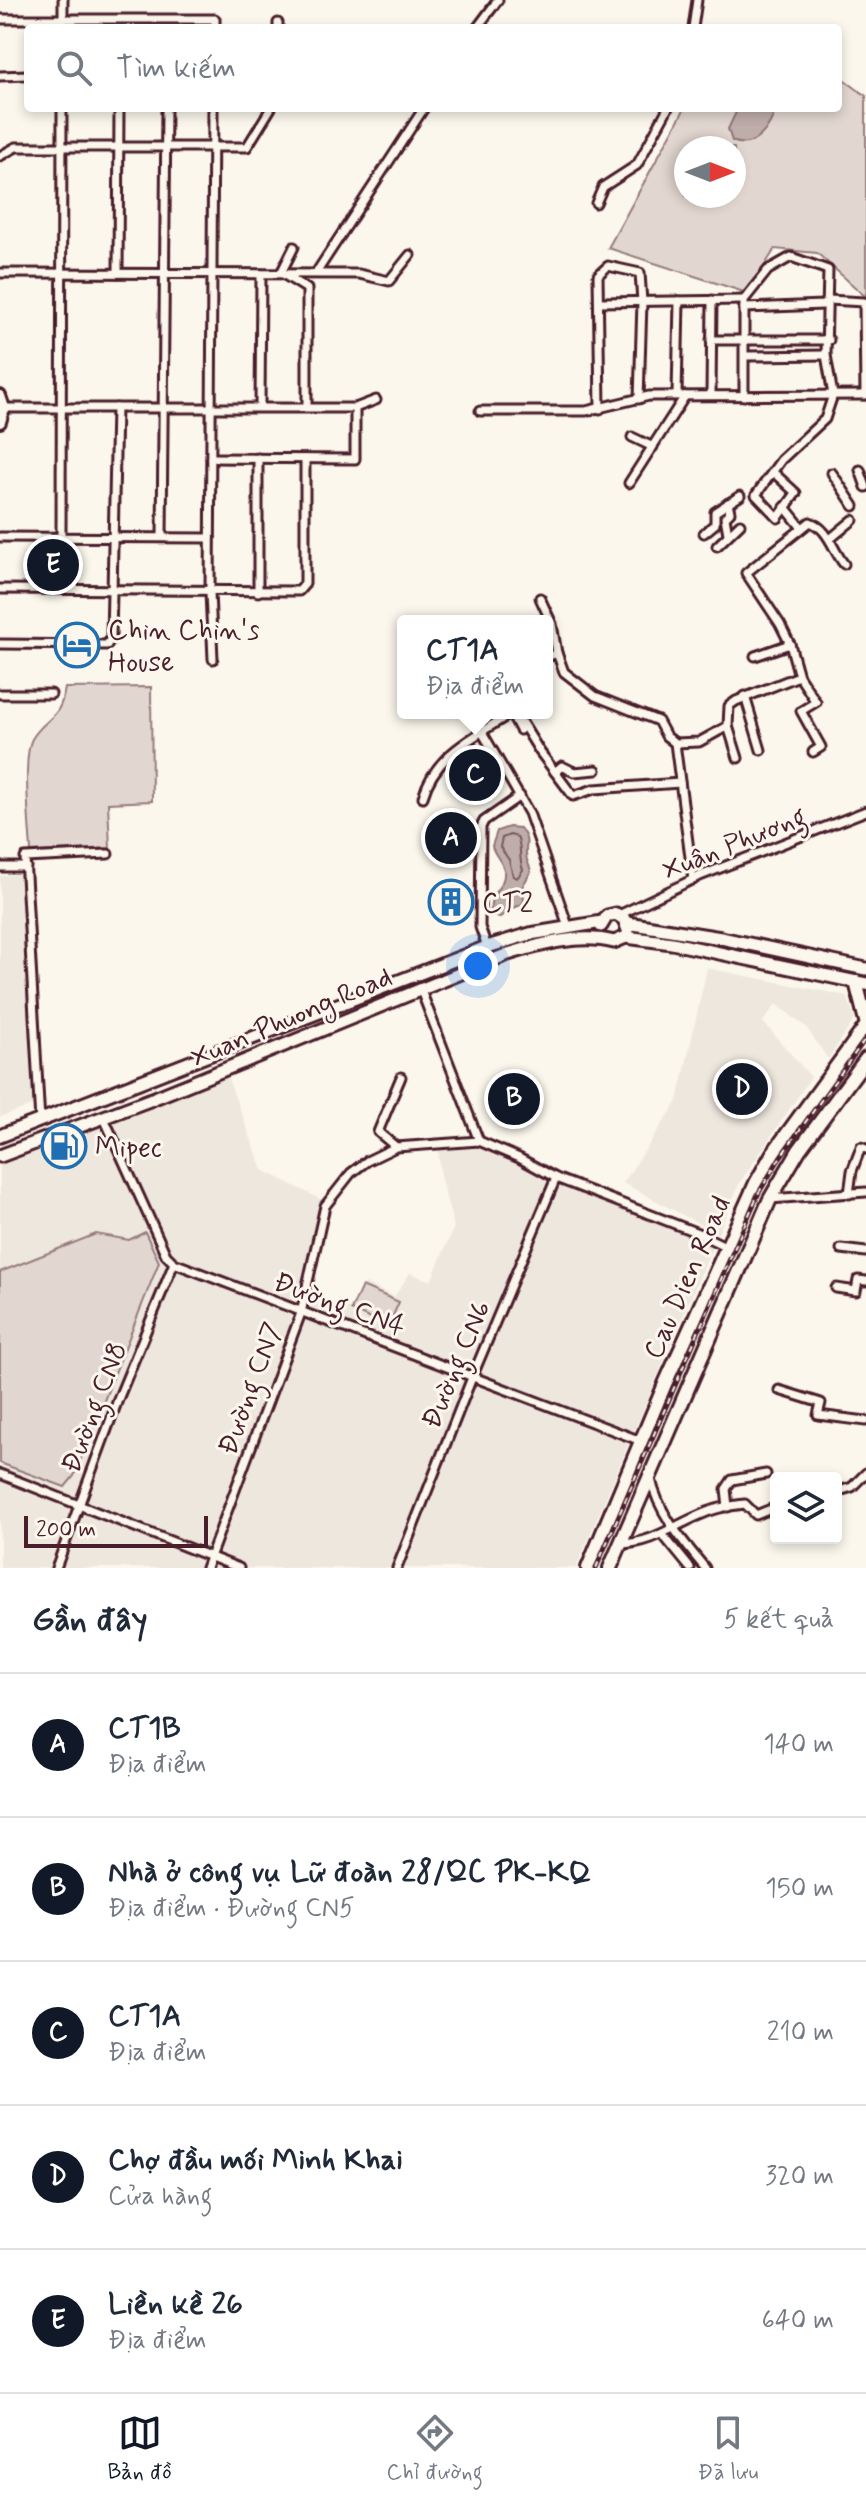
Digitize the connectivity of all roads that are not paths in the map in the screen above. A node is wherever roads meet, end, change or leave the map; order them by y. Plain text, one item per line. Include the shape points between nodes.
1 (63, 0) edge
2 (498, 0) edge
3 (697, 0) edge
4 (0, 19) edge
5 (167, 23) edge
6 (63, 24) edge
7 (119, 24) edge
8 (215, 24) edge
9 (480, 24) edge
10 (693, 24) edge
11 (24, 75) edge
12 (0, 76) edge
13 (62, 112) edge
14 (119, 112) edge
15 (166, 112) edge
16 (213, 112) edge
17 (269, 112) edge
18 (421, 112) edge
19 (666, 112) edge
20 (62, 147) junction
21 (119, 147) junction
22 (166, 147) junction
23 (212, 147) junction
24 (0, 156) edge
25 (596, 203) dead end
26 (294, 247) dead end
27 (410, 255) dead end
28 (0, 273) edge
29 (62, 273) junction
30 (118, 273) junction
31 (281, 273) junction
32 (316, 273) junction
33 (166, 274) junction
34 (211, 274) junction
35 (261, 274) junction
36 (712, 300) junction
37 (828, 300) junction
38 (679, 301) junction
39 (599, 302) junction
40 (642, 302) junction
41 (744, 304) junction
42 (711, 340) junction
43 (745, 340) junction
44 (829, 340) junction
45 (826, 355) junction
46 (745, 356) junction
47 (711, 395) junction
48 (833, 395) junction
49 (865, 395) edge
50 (0, 396) edge
51 (681, 396) junction
52 (744, 396) junction
53 (639, 399) junction
54 (376, 400) dead end
55 (163, 407) junction
56 (211, 407) junction
57 (260, 407) junction
58 (307, 407) junction
59 (4, 408) junction
60 (62, 408) junction
61 (116, 408) junction
62 (355, 408) junction
63 (600, 409) junction
64 (480, 411) dead end
65 (0, 422) edge
66 (632, 437) dead end
67 (653, 447) junction
68 (211, 458) junction
69 (258, 458) junction
70 (305, 459) junction
71 (860, 470) dead end
72 (774, 473) junction
73 (832, 473) dead end
74 (629, 483) dead end
75 (866, 487) edge
76 (740, 496) dead end
77 (728, 503) junction
78 (854, 506) dead end
79 (785, 507) junction
80 (853, 520) dead end
81 (740, 524) dead end
82 (802, 528) junction
83 (704, 533) dead end
84 (728, 534) junction
85 (0, 537) edge
86 (61, 537) junction
87 (114, 537) junction
88 (162, 537) junction
89 (210, 538) junction
90 (830, 539) junction
91 (717, 546) dead end
92 (844, 564) dead end
93 (0, 589) edge
94 (113, 591) junction
95 (210, 592) junction
96 (258, 592) junction
97 (540, 598) dead end
98 (548, 615) edge
99 (553, 630) edge
100 (0, 644) edge
101 (790, 644) junction
102 (557, 653) junction
103 (553, 655) edge
104 (755, 656) dead end
105 (213, 659) dead end
106 (799, 676) junction
107 (0, 694) edge
108 (51, 694) dead end
109 (745, 696) junction
110 (502, 719) edge
111 (514, 719) edge
112 (520, 719) edge
113 (728, 726) junction
114 (520, 730) dead end
115 (482, 732) junction
116 (675, 743) junction
117 (832, 744) dead end
118 (761, 750) dead end
119 (738, 758) dead end
120 (596, 770) dead end
121 (555, 772) junction
122 (680, 783) junction
123 (520, 796) junction
124 (423, 797) dead end
125 (866, 811) edge
126 (108, 854) dead end
127 (0, 867) edge
128 (26, 867) junction
129 (693, 880) junction
130 (623, 919) junction
131 (602, 922) junction
132 (568, 926) junction
133 (626, 937) junction
134 (604, 938) junction
135 (487, 947) junction
136 (866, 969) edge
137 (861, 983) edge
138 (420, 988) junction
139 (866, 1024) edge
140 (866, 1059) edge
141 (401, 1077) dead end
142 (104, 1118) junction
143 (40, 1122) junction
144 (16, 1130) junction
145 (0, 1136) edge
146 (479, 1141) junction
147 (396, 1147) junction
148 (24, 1148) junction
149 (863, 1148) edge
150 (0, 1156) edge
151 (854, 1166) junction
152 (866, 1169) edge
153 (556, 1178) junction
154 (866, 1192) edge
155 (849, 1194) junction
156 (770, 1199) junction
157 (725, 1246) junction
158 (841, 1249) dead end
159 (866, 1252) edge
160 (174, 1263) junction
161 (866, 1281) edge
162 (836, 1288) dead end
163 (301, 1313) junction
164 (473, 1375) junction
165 (665, 1384) junction
166 (779, 1390) dead end
167 (686, 1393) junction
168 (866, 1421) edge
169 (641, 1441) junction
170 (866, 1473) edge
171 (0, 1474) edge
172 (766, 1474) dead end
173 (650, 1476) junction
174 (842, 1490) edge
175 (79, 1505) junction
176 (728, 1507) junction
177 (770, 1509) edge
178 (674, 1529) junction
179 (663, 1535) junction
180 (620, 1544) junction
181 (210, 1557) junction
182 (56, 1568) edge
183 (206, 1568) edge
184 (239, 1568) edge
185 (397, 1568) edge
186 (588, 1568) edge
187 (610, 1568) edge
188 (690, 1568) edge
189 (705, 1568) edge

1 - 6 street
2 - 9 street
3 - 10 street
4 - 6 street
5 - 7 street
5 - 8 street via 215,19
6 - 7 street
11 - 12 street
13 - 20 street
14 - 21 street
15 - 22 street
16 - 23 street
17 - 23 street via 247,147
18 - 32 street
19 - 25 street via 637,165 603,187
20 - 21 street
20 - 24 street via 16,147
20 - 29 street
21 - 22 street
21 - 30 street
22 - 23 street
22 - 33 street
23 - 34 street
26 - 31 street
27 - 32 street via 389,281
28 - 29 street
29 - 30 street
29 - 60 street
30 - 33 street
31 - 32 street
31 - 35 street
31 - 58 street via 307,289
33 - 34 street
33 - 55 street
34 - 35 street
34 - 56 street
35 - 57 street
36 - 38 street
36 - 41 street
36 - 42 street
37 - 41 street via 823,305
37 - 41 street via 828,270 791,257 768,270
37 - 44 street
37 - 49 street via 864,302
38 - 40 street
38 - 51 street
39 - 40 street
39 - 40 street via 598,275 608,266 640,273
39 - 63 street
40 - 53 street
41 - 43 street
42 - 43 street
42 - 47 street
43 - 44 street
43 - 46 street
44 - 45 street
45 - 46 street
45 - 48 street
46 - 52 street
47 - 51 street
47 - 52 street
48 - 49 street
48 - 52 street
48 - 72 street via 825,419 771,470
50 - 59 main road
51 - 53 street
51 - 67 street
53 - 63 street
54 - 62 street
55 - 56 street
55 - 61 street
55 - 88 street
56 - 57 street
56 - 68 street
57 - 58 street
58 - 62 street
59 - 60 street
59 - 65 main road
60 - 61 street
60 - 86 street
61 - 87 street
62 - 70 street via 355,459
63 - 64 street
66 - 67 street
67 - 74 street
68 - 69 street
68 - 89 street
69 - 70 street
69 - 96 street
70 - 96 street via 305,584 299,591
71 - 75 street
72 - 79 street via 796,493
72 - 79 street via 756,495 778,518
73 - 78 street
76 - 77 street
77 - 83 street via 715,512 715,524
77 - 84 street
79 - 82 street
80 - 90 street
81 - 84 street
82 - 90 street via 810,522 819,525
82 - 101 street via 746,573
84 - 91 street
85 - 86 street
86 - 87 street
87 - 88 street
87 - 94 street
88 - 89 street
89 - 95 street
90 - 92 street
93 - 94 street
94 - 95 street
94 - 100 street via 107,645
95 - 96 street
95 - 105 street
97 - 98 street
99 - 102 street
101 - 104 street
101 - 106 street
102 - 103 street
102 - 116 street via 564,672 595,696 658,721
106 - 109 street
106 - 117 street via 816,702 801,711 817,749
107 - 108 street
109 - 113 street via 729,706
109 - 118 street
110 - 115 street
111 - 114 street
112 - 121 street
113 - 116 street via 699,742
113 - 119 street
115 - 123 street
115 - 124 street via 433,770
116 - 122 street
120 - 121 street via 574,772 562,766
121 - 122 street via 573,796 594,789
122 - 129 street
123 - 132 street
123 - 135 street via 481,827 480,927
125 - 129 street, Xuân Phương
126 - 128 street via 25,858
127 - 128 street
128 - 143 street
129 - 130 street, Xuân Phương
130 - 131 main road via 611,915
130 - 133 main road
130 - 136 main road
131 - 132 main road, Xuan Phuong Road
131 - 134 main road
132 - 135 main road, Xuan Phuong Road
133 - 134 main road via 614,942
133 - 137 main road
134 - 138 main road, Xuan Phuong Road via 522,950
135 - 143 main road, Xuan Phuong Road
137 - 139 highway
138 - 142 main road, Xuan Phuong Road
138 - 146 street
139 - 157 highway, Cau Dien Road via 773,1153
140 - 156 highway, Cau Dien Road
141 - 147 street via 378,1132
142 - 148 main road, Xuan Phuong Road
142 - 160 street
143 - 144 main road, Xuan Phuong Road
144 - 145 main road, Xuan Phuong Road
144 - 148 main road
146 - 147 street, Đường CN7
146 - 153 street
147 - 163 street, Đường CN7 via 351,1173 325,1206
148 - 150 main road, Xuan Phuong Road
149 - 151 street
151 - 152 street
151 - 155 street
153 - 157 street
153 - 164 street, Đường CN6
154 - 155 street
155 - 156 street
156 - 167 highway, Cau Dien Road
157 - 165 highway, Cau Dien Road
158 - 159 street
160 - 163 street, Đường CN4
160 - 175 street, Đường CN8
161 - 162 street via 858,1280 856,1291
163 - 164 street, Đường CN4
163 - 181 street, Đường CN7
164 - 169 street, Đường CN4
164 - 185 street, Đường CN6
165 - 167 highway
165 - 169 highway, Cau Dien Road
166 - 168 street via 821,1403 818,1415
167 - 173 highway, Cau Dien Road
169 - 186 highway, Cau Dien Road
170 - 174 street
171 - 175 street
172 - 176 street via 728,1482
173 - 178 street
173 - 180 highway, Cau Dien Road
175 - 181 street
175 - 182 street, Đường CN8
176 - 177 street via 745,1504 756,1515
176 - 178 street
178 - 179 street
178 - 189 street
179 - 180 street
179 - 188 street
180 - 187 highway, Cau Dien Road
181 - 183 street, Đường CN7
181 - 184 street

